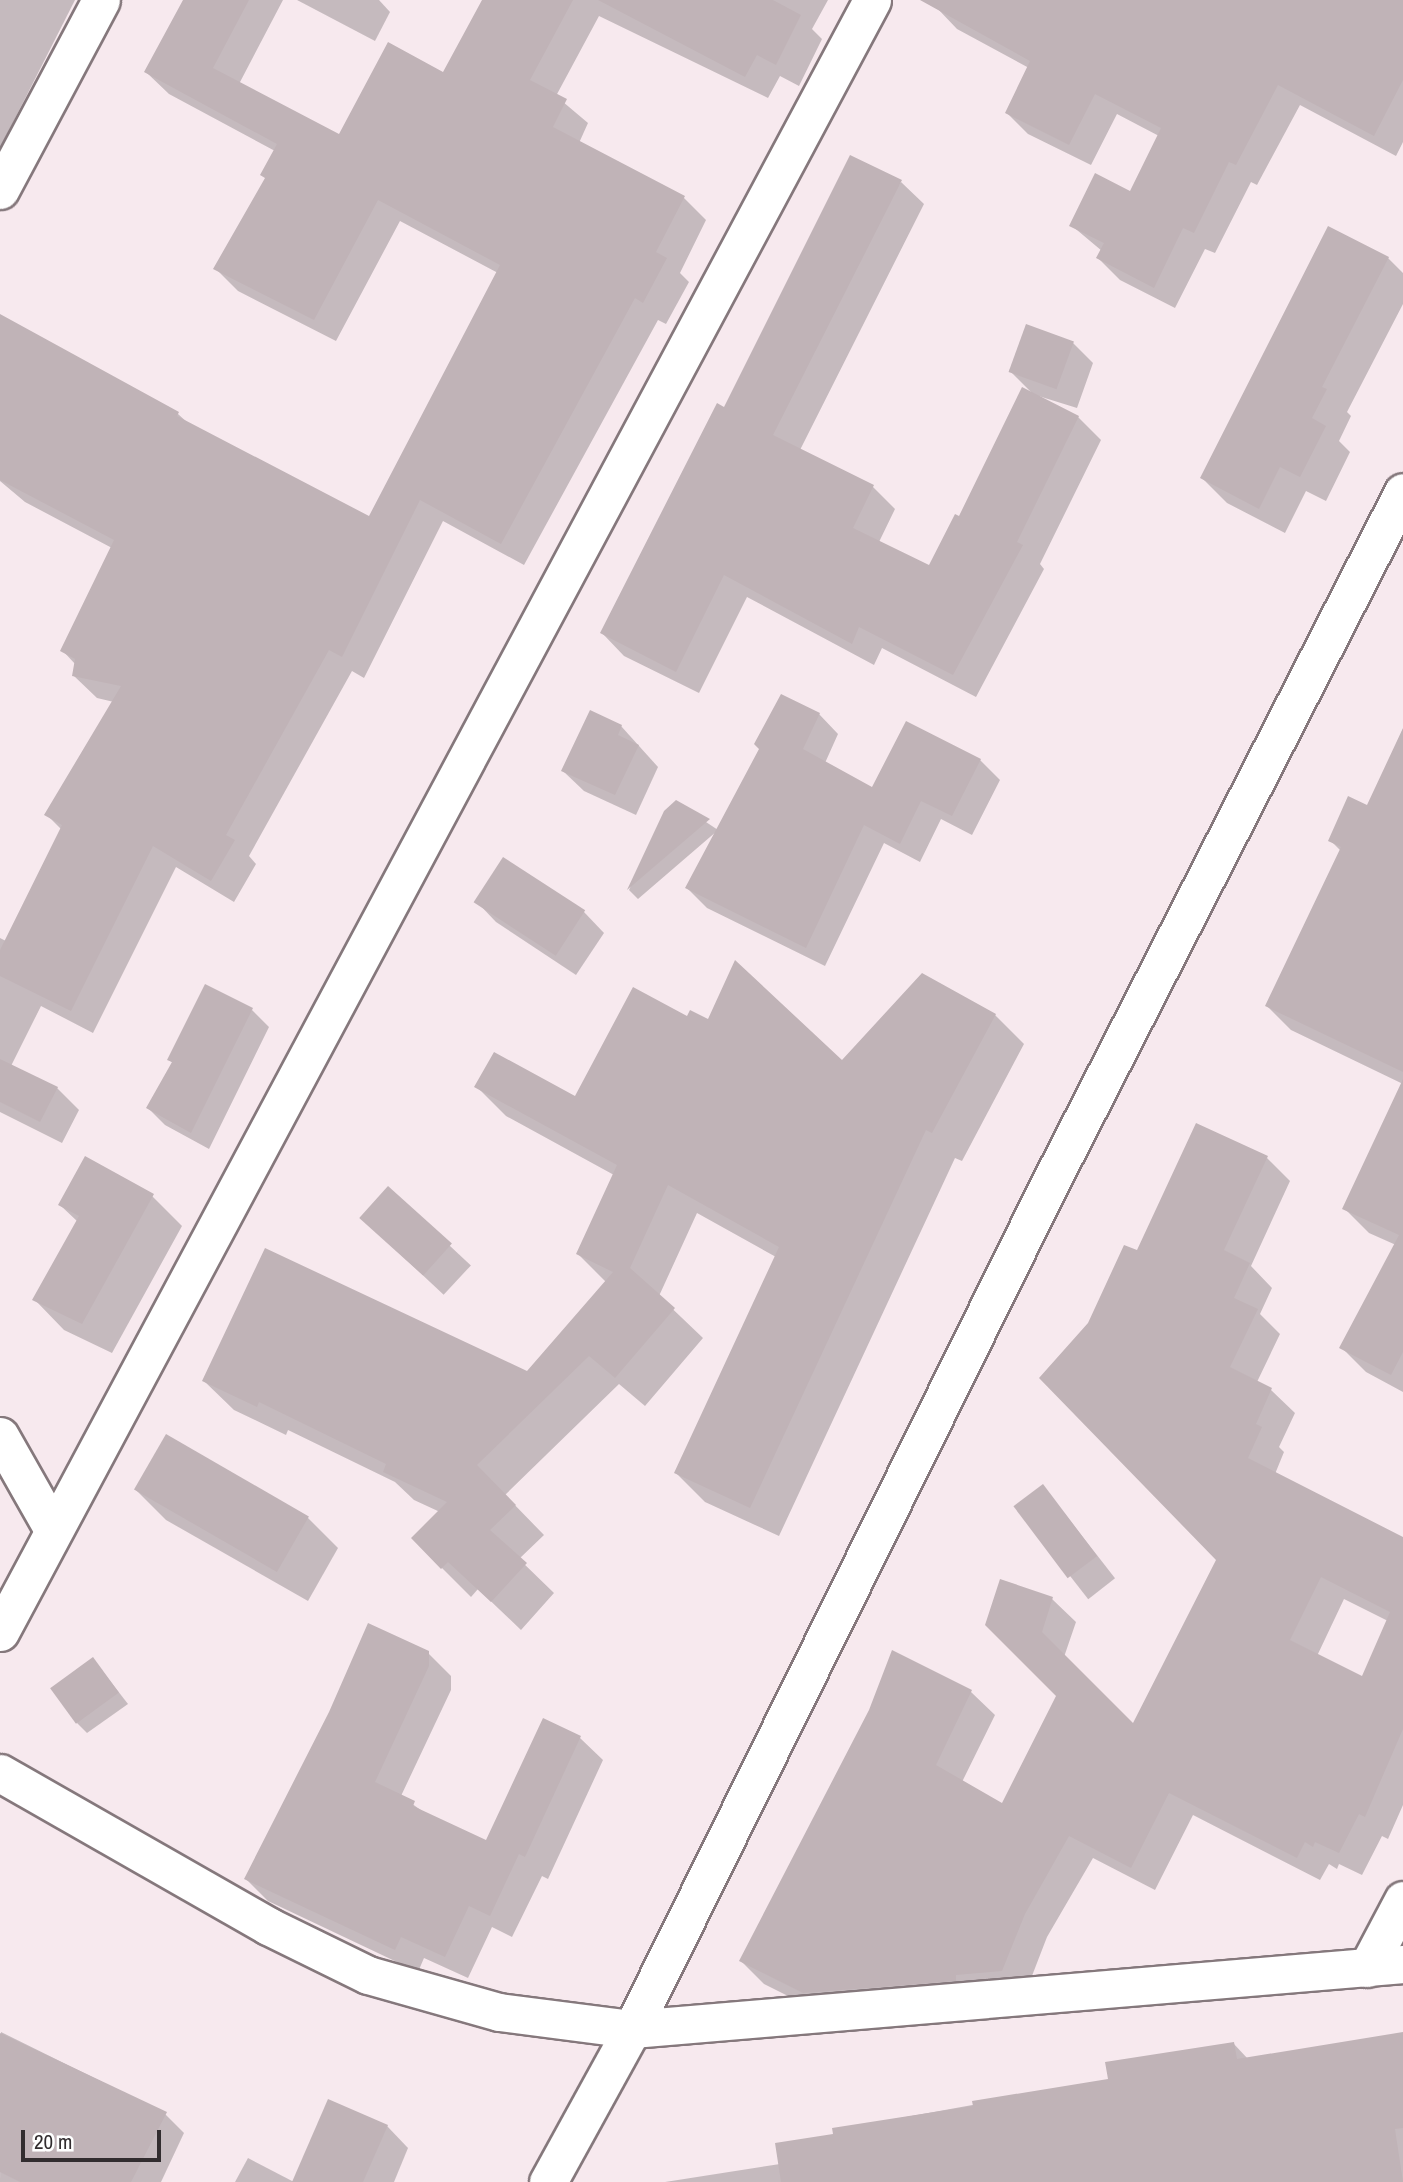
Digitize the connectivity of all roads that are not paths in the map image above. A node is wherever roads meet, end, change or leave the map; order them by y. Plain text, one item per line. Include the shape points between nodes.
1 (101, 0) edge
2 (872, 0) edge
3 (0, 190) edge
4 (1403, 492) edge
5 (0, 1436) edge
6 (52, 1528) junction
7 (0, 1632) edge
8 (0, 1773) edge
9 (1403, 1900) edge
10 (1403, 1964) edge
11 (1367, 1968) junction
12 (632, 2029) junction
13 (548, 2182) edge

1 - 3 street
2 - 6 street
4 - 12 street via 1049,1185
5 - 6 street
6 - 7 street
8 - 12 street via 268,1926 368,1975 499,2012
9 - 11 street
10 - 11 street
11 - 12 street
12 - 13 street

